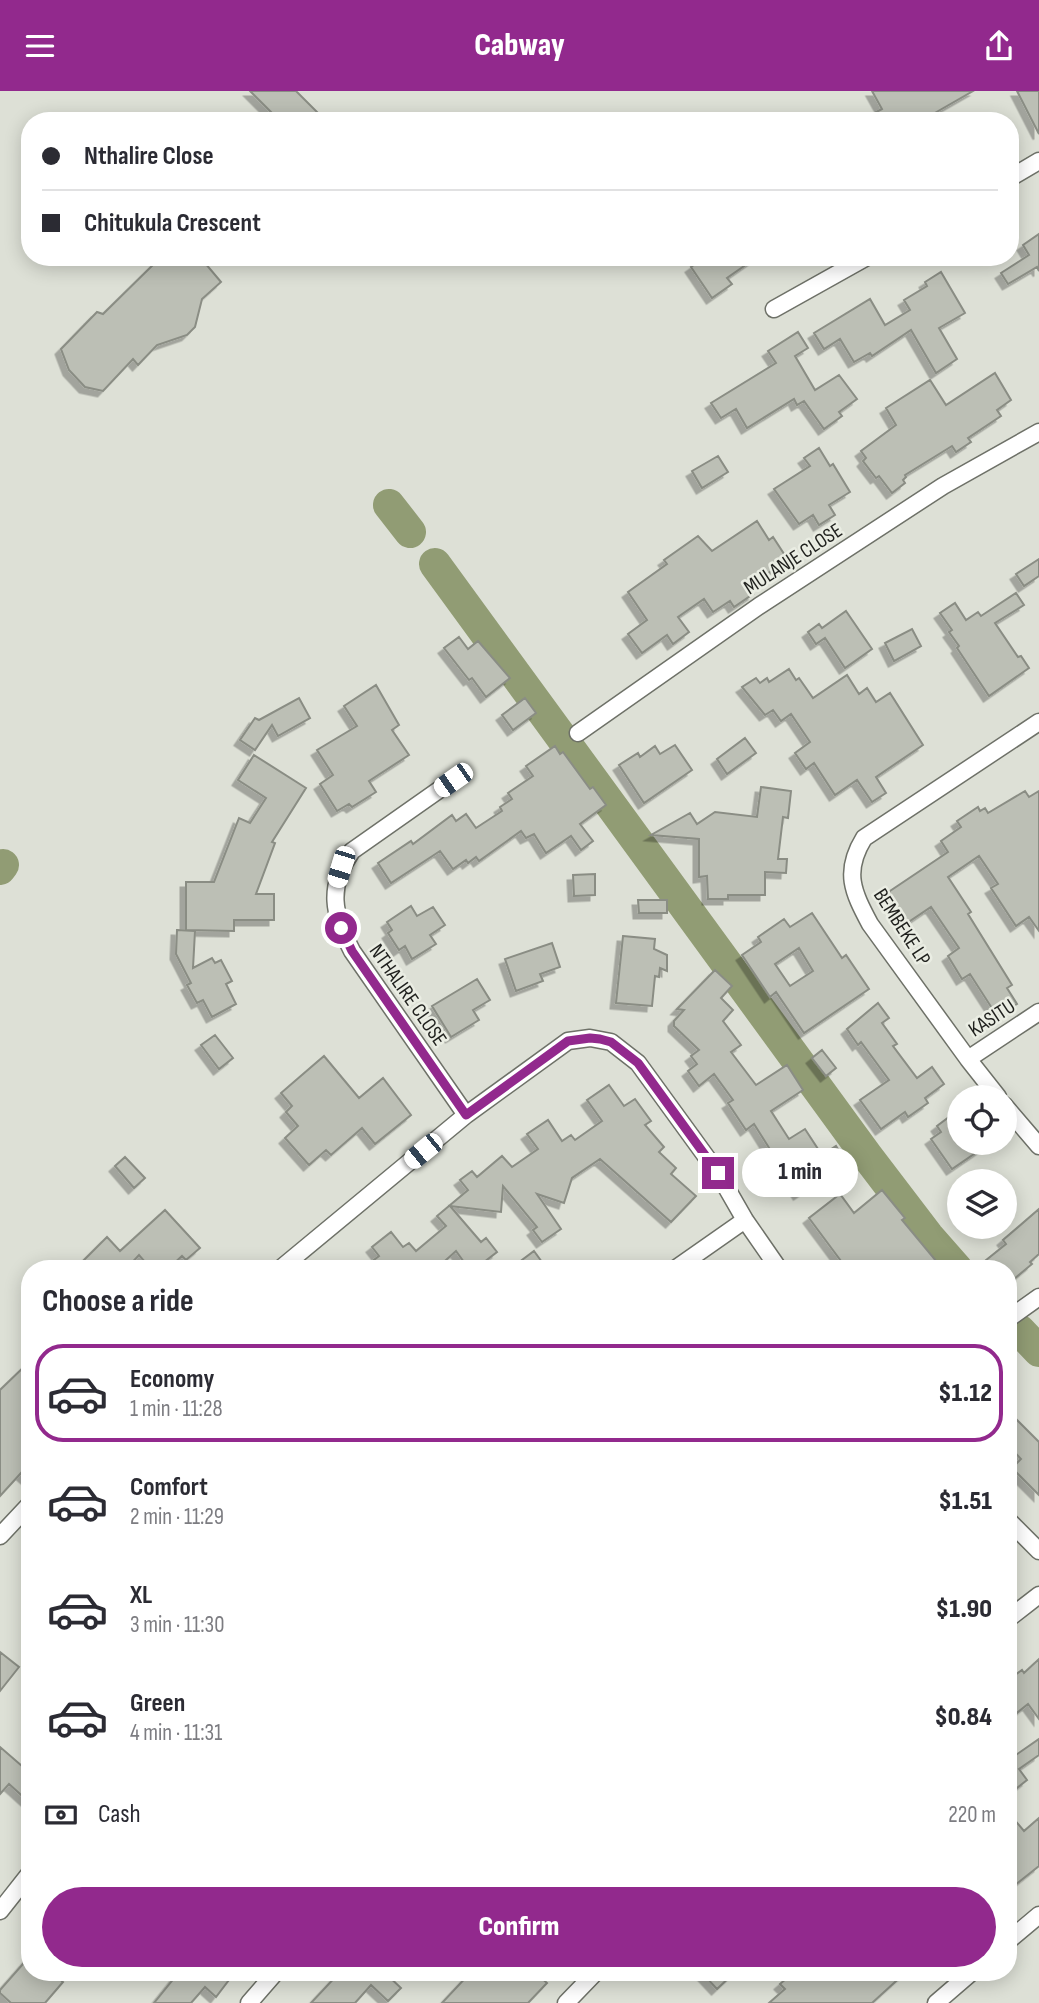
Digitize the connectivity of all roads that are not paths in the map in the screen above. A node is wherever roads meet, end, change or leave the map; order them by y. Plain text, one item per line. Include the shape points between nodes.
1 (1039, 162) edge
2 (1019, 173) edge
3 (851, 266) edge
4 (774, 309) dead end
5 (1039, 432) edge
6 (1039, 722) edge
7 (578, 733) dead end
8 (453, 780) dead end
9 (1039, 1012) edge
10 (968, 1059) junction
11 (989, 1085) edge
12 (466, 1115) junction
13 (1017, 1120) edge
14 (1039, 1146) edge
15 (746, 1220) junction
16 (292, 1260) edge
17 (688, 1260) edge
18 (773, 1260) edge
19 (1039, 1297) edge
20 (1017, 1313) edge
21 (21, 1514) edge
22 (1017, 1529) edge
23 (0, 1536) edge
24 (1039, 1551) edge
25 (1039, 1595) edge
26 (1017, 1612) edge
27 (21, 1884) edge
28 (0, 1911) edge
29 (1039, 1915) edge
30 (1017, 1933) edge
31 (268, 1981) edge
32 (587, 1981) edge
33 (962, 1981) edge
34 (249, 2003) edge
35 (566, 2003) edge
36 (936, 2003) edge

1 - 2 street
3 - 4 street
5 - 7 street, MULANJE CLOSE via 943,486 759,606
6 - 10 street, BEMBEKE LP via 864,838 855,852 852,883 870,924
8 - 12 street, NTHALIRE CLOSE via 352,851 341,867 335,904 352,951
9 - 10 street, KASITU
10 - 11 street, BEMBEKE LP
12 - 15 street via 568,1041 590,1038 611,1042 638,1063 679,1117
12 - 16 street
13 - 14 street
15 - 17 street
15 - 18 street
19 - 20 street
21 - 23 street
22 - 24 street
25 - 26 street
27 - 28 street
29 - 30 street
31 - 34 street
32 - 35 street
33 - 36 street

